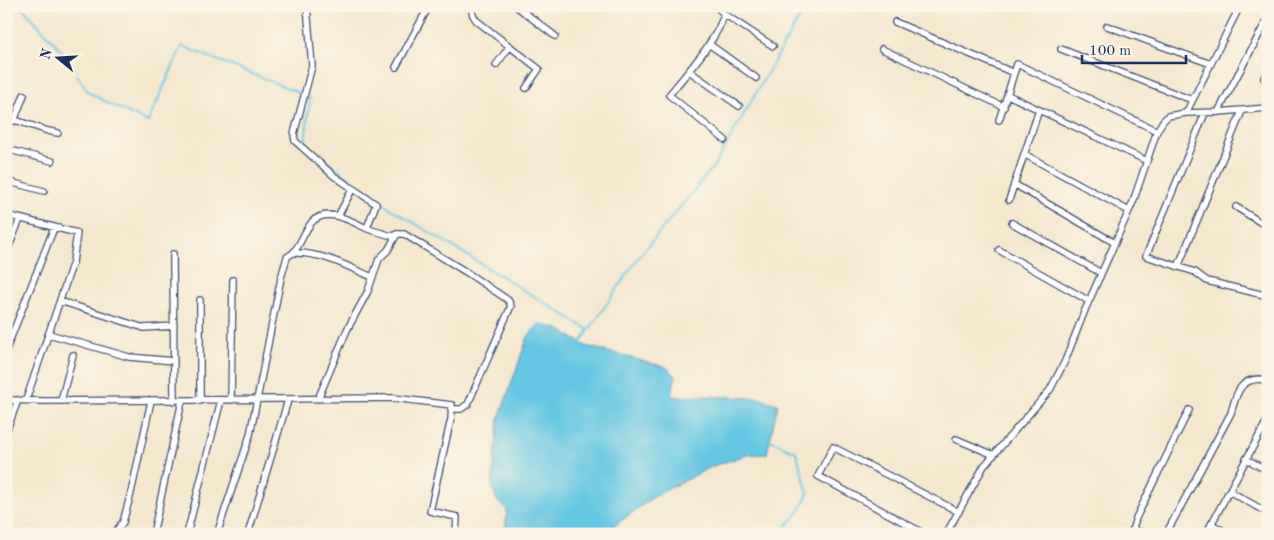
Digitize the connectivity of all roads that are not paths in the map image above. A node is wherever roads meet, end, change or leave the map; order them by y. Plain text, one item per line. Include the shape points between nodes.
1 (308, 6) edge
2 (429, 6) edge
3 (474, 6) edge
4 (516, 6) edge
5 (716, 6) edge
6 (1240, 6) edge
7 (724, 14) junction
8 (1268, 18) edge
9 (895, 22) dead end
10 (1107, 26) dead end
11 (555, 36) dead end
12 (709, 44) junction
13 (510, 46) junction
14 (773, 46) dead end
15 (882, 49) dead end
16 (1061, 49) dead end
17 (1211, 64) junction
18 (496, 65) dead end
19 (396, 67) dead end
20 (689, 71) junction
21 (1014, 73) junction
22 (756, 78) dead end
23 (526, 88) dead end
24 (24, 95) dead end
25 (1008, 95) junction
26 (1192, 100) junction
27 (739, 106) dead end
28 (1004, 107) junction
29 (1268, 108) edge
30 (1039, 110) junction
31 (1242, 111) junction
32 (1186, 112) junction
33 (1218, 112) junction
34 (1205, 113) junction
35 (6, 117) edge
36 (999, 120) dead end
37 (14, 121) junction
38 (1158, 131) junction
39 (58, 132) dead end
40 (725, 140) dead end
41 (6, 149) edge
42 (1024, 154) junction
43 (52, 161) dead end
44 (1147, 161) junction
45 (6, 181) edge
46 (1014, 184) junction
47 (353, 188) junction
48 (44, 191) dead end
49 (1009, 200) dead end
50 (1236, 207) dead end
51 (1129, 211) junction
52 (6, 216) edge
53 (338, 216) junction
54 (20, 219) junction
55 (1012, 223) dead end
56 (1268, 227) edge
57 (54, 228) junction
58 (368, 229) junction
59 (397, 234) junction
60 (1115, 242) junction
61 (999, 250) dead end
62 (293, 253) junction
63 (6, 254) edge
64 (174, 254) dead end
65 (1178, 267) junction
66 (1101, 273) junction
67 (372, 277) junction
68 (233, 280) dead end
69 (1268, 296) edge
70 (60, 300) junction
71 (200, 300) dead end
72 (1089, 301) junction
73 (174, 326) junction
74 (49, 334) junction
75 (6, 350) edge
76 (72, 355) dead end
77 (174, 362) junction
78 (1268, 380) edge
79 (318, 399) junction
80 (6, 400) edge
81 (18, 400) junction
82 (26, 400) junction
83 (221, 400) junction
84 (231, 400) junction
85 (257, 400) junction
86 (288, 400) junction
87 (62, 401) junction
88 (151, 401) junction
89 (174, 401) junction
90 (182, 401) junction
91 (200, 401) junction
92 (452, 409) junction
93 (1189, 410) dead end
94 (1268, 419) edge
95 (6, 432) edge
96 (956, 439) dead end
97 (994, 455) junction
98 (1246, 459) junction
99 (1261, 467) dead end
100 (1229, 491) junction
101 (959, 512) junction
102 (1268, 513) edge
103 (1211, 524) junction
104 (1132, 532) edge
105 (114, 534) edge
106 (153, 534) edge
107 (186, 534) edge
108 (217, 534) edge
109 (248, 534) edge
110 (456, 534) edge
111 (925, 534) edge
112 (946, 534) edge
113 (1144, 534) edge
114 (1166, 534) edge
115 (1206, 534) edge
116 (1229, 534) edge

1 - 47 street via 312,66 294,134 295,141 334,176
2 - 19 street
3 - 13 street via 473,16
4 - 11 street
5 - 7 street
6 - 17 street
7 - 12 street via 722,24
7 - 14 street
8 - 33 street
9 - 21 street
10 - 17 street
12 - 20 street
12 - 22 street
13 - 18 street
13 - 23 street via 539,69
15 - 28 street
16 - 26 street
17 - 26 street
20 - 27 street
20 - 40 street via 669,95
21 - 25 street
21 - 38 street via 1017,64
24 - 37 street
25 - 28 street
25 - 30 street
26 - 32 street
28 - 36 street
29 - 31 street
30 - 42 street
30 - 44 street
31 - 33 street
31 - 65 street
32 - 34 street
32 - 38 street via 1168,116
33 - 34 street
34 - 65 street via 1146,256
35 - 37 street
37 - 39 street
38 - 44 street
41 - 43 street
42 - 46 street
42 - 51 street
44 - 51 street
45 - 48 street
46 - 49 street
46 - 60 street
47 - 53 street
47 - 58 street via 376,204
50 - 56 street
51 - 60 street
52 - 54 street
53 - 58 street
53 - 62 street via 322,216 312,222
54 - 57 street
54 - 63 street
55 - 66 street
57 - 70 street via 77,234 73,262
57 - 75 street
58 - 59 street via 392,236
59 - 67 street via 379,259
59 - 92 street via 404,234 466,272 508,300 511,306 468,404 461,409
60 - 66 street
61 - 72 street
62 - 67 street via 324,258
62 - 85 street via 287,257 280,278
64 - 73 street
65 - 69 street via 1195,272 1207,281
66 - 72 street
67 - 79 street
68 - 84 street
70 - 73 street via 144,328
70 - 74 street
71 - 91 street
72 - 97 street via 1065,362 1050,390
73 - 77 street
74 - 77 street via 129,358
74 - 82 street
76 - 87 street
77 - 89 street
78 - 114 street via 1258,378 1246,382 1237,392 1231,413
79 - 86 street
79 - 92 street via 393,398 452,405
80 - 81 street
81 - 82 street
81 - 95 street
82 - 87 street
83 - 84 street
83 - 91 street
83 - 107 street
84 - 85 street
85 - 86 street
85 - 108 street via 250,436
86 - 109 street
87 - 88 street
88 - 89 street
88 - 105 street via 125,515
89 - 90 street
90 - 91 street
90 - 106 street
92 - 110 street via 430,511 457,517
93 - 104 street
94 - 98 street
96 - 97 street
97 - 101 street via 984,466
98 - 99 street
98 - 100 street
100 - 102 street
100 - 103 street
101 - 111 street via 833,447 818,476
101 - 112 street
103 - 115 street
103 - 116 street
104 - 113 street

